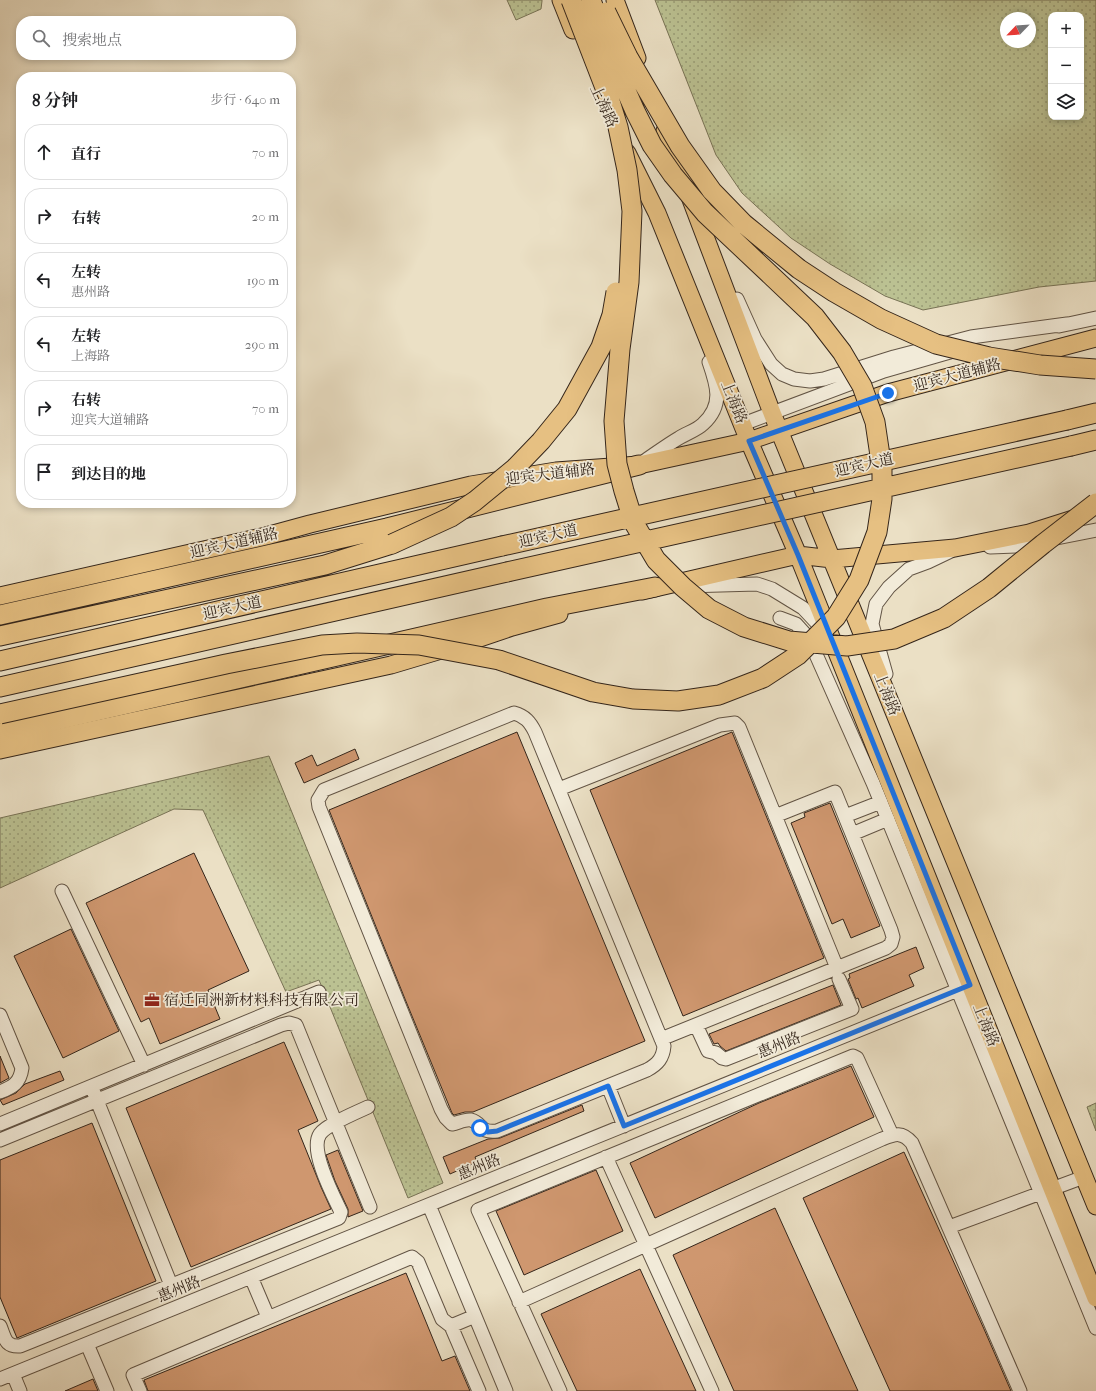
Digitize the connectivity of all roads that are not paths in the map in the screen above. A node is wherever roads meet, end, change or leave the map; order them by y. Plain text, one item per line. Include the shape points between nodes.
1 (561, 0) edge
2 (570, 0) edge
3 (591, 0) edge
4 (600, 0) edge
5 (615, 0) edge
6 (681, 175) junction
7 (657, 213) junction
8 (1096, 318) edge
9 (1067, 324) junction
10 (1096, 338) edge
11 (1096, 369) edge
12 (772, 413) junction
13 (1096, 413) edge
14 (743, 424) junction
15 (779, 430) junction
16 (1096, 440) edge
17 (749, 441) junction
18 (639, 465) junction
19 (1096, 503) edge
20 (1096, 512) edge
21 (1096, 530) edge
22 (955, 548) junction
23 (798, 555) junction
24 (832, 559) junction
25 (655, 587) junction
26 (0, 596) edge
27 (0, 614) edge
28 (780, 618) dead end
29 (0, 636) edge
30 (0, 661) edge
31 (0, 687) edge
32 (0, 714) edge
33 (0, 733) edge
34 (0, 750) edge
35 (924, 784) junction
36 (559, 789) junction
37 (887, 799) junction
38 (775, 816) junction
39 (845, 816) junction
40 (888, 819) junction
41 (852, 834) junction
42 (62, 891) dead end
43 (838, 974) junction
44 (964, 987) junction
45 (319, 992) dead end
46 (0, 1015) edge
47 (696, 1025) junction
48 (661, 1039) junction
49 (144, 1064) junction
50 (92, 1086) junction
51 (608, 1086) junction
52 (0, 1092) edge
53 (97, 1100) junction
54 (368, 1107) dead end
55 (336, 1122) junction
56 (0, 1124) edge
57 (624, 1126) junction
58 (892, 1135) junction
59 (0, 1140) edge
60 (606, 1158) junction
61 (1084, 1177) junction
62 (1046, 1191) junction
63 (429, 1205) junction
64 (1096, 1206) edge
65 (370, 1207) dead end
66 (949, 1227) junction
67 (645, 1245) junction
68 (251, 1277) junction
69 (171, 1285) junction
70 (1096, 1298) edge
71 (519, 1302) junction
72 (475, 1316) junction
73 (268, 1317) junction
74 (0, 1326) edge
75 (451, 1326) junction
76 (1096, 1328) edge
77 (87, 1344) junction
78 (13, 1374) junction
79 (0, 1379) edge
80 (20, 1391) edge
81 (107, 1391) edge
82 (140, 1391) edge
83 (479, 1391) edge
84 (506, 1391) edge
85 (560, 1391) edge
86 (712, 1391) edge
87 (1020, 1391) edge

1 - 7 main road, 上海路 via 600,100
2 - 19 highway, bridge via 618,127 632,211 629,282 614,421 617,464 634,523 656,560 683,587 709,609 744,627 789,640 847,646 894,639 944,618 989,588
2 - 29 highway, bridge via 606,102 614,134 621,244 612,315 601,347 567,410 541,441 515,468 475,501 451,517 392,544 325,565
3 - 32 highway, bridge via 609,52 635,111 652,145 673,175 705,213 815,317 842,352 862,386 875,422 882,469 882,499 877,532 859,580 836,617 798,655 763,678 719,695 678,701 633,699 594,692 499,660 419,645 357,643 322,645 226,664
4 - 11 highway, bridge via 628,57 680,146 712,191 744,224 799,269 881,319 936,344 989,357 1040,365
5 - 6 main road, 上海路
6 - 9 street via 755,339 770,364 782,374 794,379 817,380 971,337
6 - 12 main road, 上海路
7 - 14 main road, 上海路
7 - 18 street via 715,379 718,396 714,412 703,425
8 - 9 street
9 - 12 street via 962,348 898,367
10 - 15 main road, 迎宾大道辅路 via 888,393
12 - 14 street
12 - 15 main road, 上海路
13 - 30 highway, 迎宾大道, bridge
14 - 17 main road, 上海路
15 - 17 main road, 迎宾大道辅路
15 - 24 main road, 上海路
16 - 31 highway, 迎宾大道, bridge
17 - 18 main road, 迎宾大道辅路
17 - 23 main road, 上海路
18 - 26 main road, 迎宾大道辅路 via 556,471 471,486 266,536
18 - 27 highway via 386,528
20 - 22 main road via 1029,533
21 - 22 street via 1016,546
22 - 24 main road
22 - 35 street via 909,569 889,587 876,604 872,624 892,694
23 - 24 main road
23 - 25 main road
23 - 37 main road, 上海路
24 - 35 main road, 上海路
25 - 33 highway via 547,608
25 - 34 main road via 512,627 391,665
25 - 37 street via 757,584 772,589 803,608 817,623 841,677
28 - 37 street via 796,624 805,634
35 - 61 main road, 上海路
36 - 38 street via 720,725 735,723 739,727
36 - 48 street
36 - 51 street via 530,723 523,716 514,713 324,790 318,800 440,1109 452,1124 466,1120 474,1121 488,1132 497,1131
37 - 39 street
37 - 40 street
37 - 44 main road, 上海路
38 - 39 street via 835,792
38 - 43 street
39 - 41 street
40 - 41 street
40 - 44 street
41 - 43 street via 892,937 891,944 886,948
42 - 49 street
43 - 47 street
43 - 47 street via 852,1009 726,1060 708,1051
44 - 57 street, 惠州路
44 - 62 main road, 上海路
45 - 49 street
46 - 52 street via 22,1068 21,1077 16,1084
47 - 48 street
48 - 51 street via 664,1046 659,1062 647,1070
49 - 50 street
50 - 53 street
50 - 56 street
51 - 57 street
53 - 55 street via 289,1023 296,1025
53 - 59 street
53 - 69 street
54 - 55 street
55 - 65 street
55 - 69 street via 320,1133 317,1144 318,1157 341,1212 339,1218
57 - 63 street, 惠州路
58 - 60 street via 857,1058 853,1056
58 - 66 street via 906,1136 912,1143
58 - 67 street
60 - 67 street
60 - 71 street via 478,1210
61 - 62 street
61 - 64 main road, 上海路
62 - 66 street
62 - 70 main road, 上海路
62 - 76 street
63 - 68 street, 惠州路
63 - 72 street
66 - 87 street
67 - 71 street
67 - 86 street
68 - 73 street
68 - 77 street, 惠州路
69 - 74 street via 20,1346 13,1346 7,1342
71 - 85 street
72 - 75 street
72 - 84 street
73 - 75 street via 412,1257 418,1262 442,1319
73 - 82 street via 133,1375
75 - 83 street
77 - 78 street, 惠州路
77 - 81 street
78 - 79 street, 惠州路
78 - 80 street

